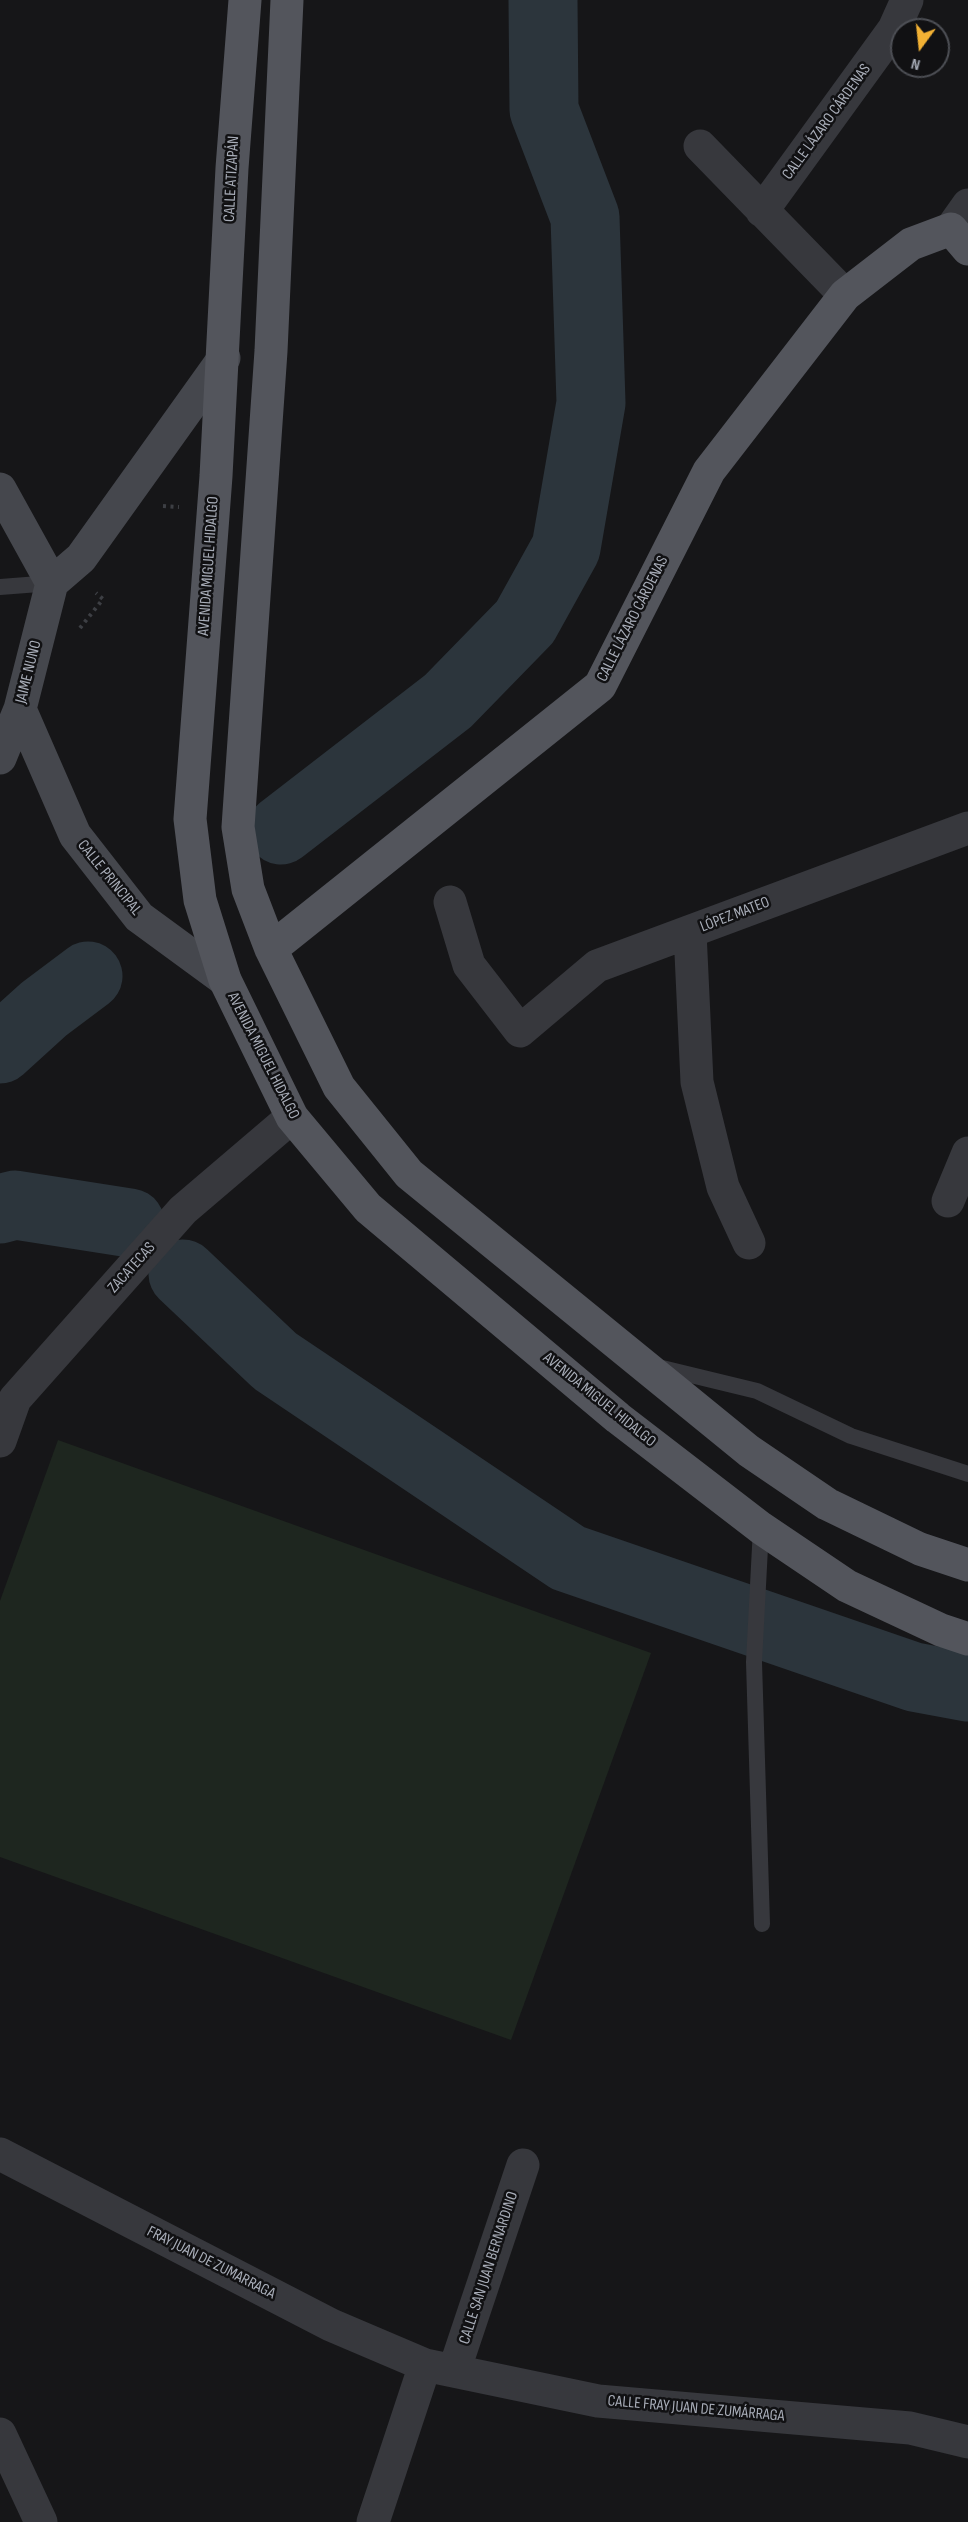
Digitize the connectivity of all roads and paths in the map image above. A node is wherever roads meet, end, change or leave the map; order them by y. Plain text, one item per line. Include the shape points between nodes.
1 (245, 0) edge
2 (287, 0) edge
3 (907, 0) edge
4 (700, 146) dead end
5 (762, 211) junction
6 (962, 228) edge
7 (845, 296) junction
8 (224, 358) junction
9 (0, 489) edge
10 (160, 506) dead end
11 (183, 507) dead end
12 (52, 583) junction
13 (0, 587) edge
14 (94, 589) dead end
15 (86, 598) dead end
16 (103, 599) dead end
17 (78, 630) dead end
18 (20, 709) junction
19 (0, 758) edge
20 (967, 829) edge
21 (450, 902) dead end
22 (690, 932) junction
23 (271, 949) junction
24 (225, 980) junction
25 (292, 1117) junction
26 (968, 1153) edge
27 (948, 1201) dead end
28 (749, 1243) dead end
29 (640, 1363) junction
30 (0, 1441) edge
31 (968, 1474) edge
32 (761, 1528) junction
33 (968, 1565) edge
34 (968, 1639) edge
35 (762, 1924) dead end
36 (0, 2154) edge
37 (523, 2165) dead end
38 (440, 2368) junction
39 (0, 2434) edge
40 (968, 2442) edge
41 (41, 2522) edge
42 (373, 2522) edge

1 - 8 main road, CALLE ATIZAPÁN via 232,168
2 - 23 main road via 271,351 238,827 248,889
3 - 5 street, CALLE LÁZARO CÁRDENAS via 894,29
4 - 5 street
5 - 7 street
6 - 7 main road, CALLE LÁZARO CÁRDENAS via 910,244
7 - 23 main road, CALLE LÁZARO CÁRDENAS via 709,471 600,686
8 - 12 street via 81,558
8 - 24 main road, AVENIDA MIGUEL HIDALGO via 190,819 200,900
9 - 12 street
10 - 11 path
12 - 13 lane
12 - 18 street, JAIME NUNO
14 - 15 path
16 - 17 path
18 - 19 street, JAIME NUNO
18 - 24 street, CALLE PRINCIPAL via 75,835 139,916
20 - 22 street, LÓPEZ MATEO
21 - 22 street, LÓPEZ MATEO via 469,965 520,1031 597,966
22 - 28 street via 697,1082 723,1187
23 - 29 main road via 339,1087 409,1174
24 - 25 main road, AVENIDA MIGUEL HIDALGO
25 - 30 street, ZACATECAS via 183,1210 15,1399
25 - 32 main road, AVENIDA MIGUEL HIDALGO via 368,1208 618,1418
26 - 27 street
29 - 31 lane via 757,1391 851,1436
29 - 33 main road via 749,1451 827,1504 920,1549
32 - 34 main road, AVENIDA MIGUEL HIDALGO via 847,1586
32 - 35 lane via 754,1662
36 - 38 street, FRAY JUAN DE ZUMARRAGA via 331,2325
37 - 38 street, CALLE SAN JUAN BERNARDINO
38 - 40 street, CALLE FRAY JUAN DE ZUMÁRRAGA via 598,2401 910,2428
38 - 42 street, CALLE SAN JUAN BERNARDINO
39 - 41 street

